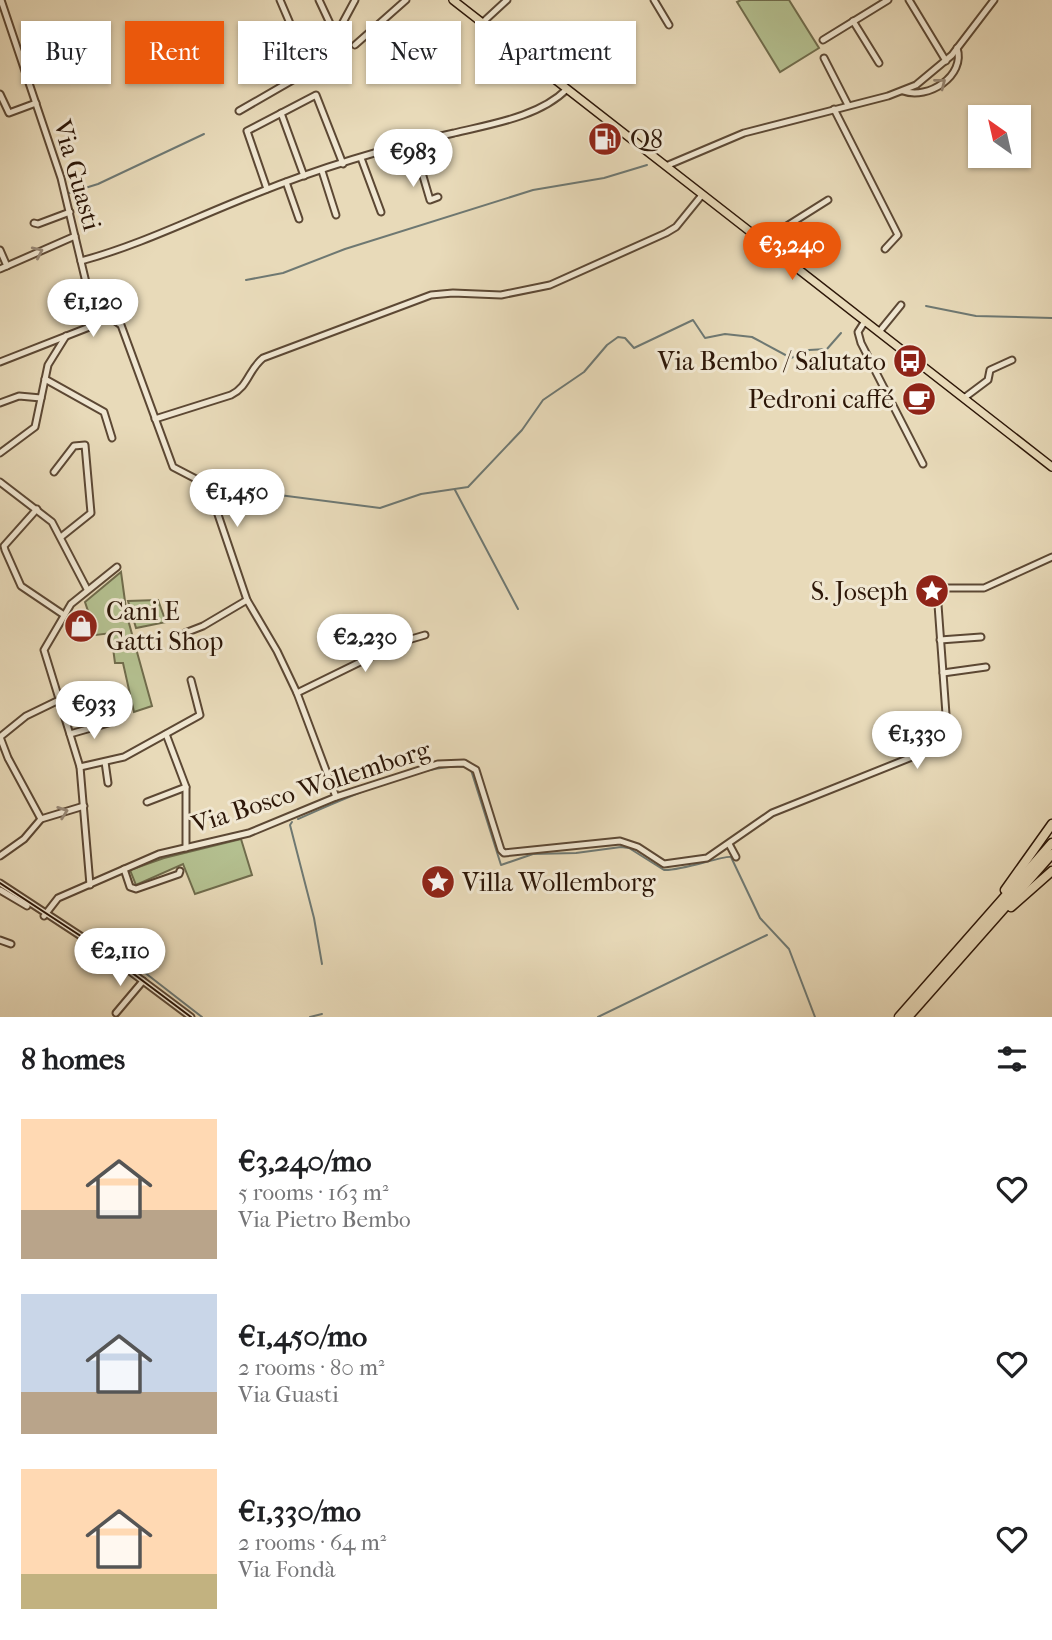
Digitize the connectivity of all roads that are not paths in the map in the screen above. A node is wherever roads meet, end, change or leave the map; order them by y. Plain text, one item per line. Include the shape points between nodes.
1 (1, 0) edge
2 (281, 0) edge
3 (319, 0) edge
4 (355, 0) edge
5 (406, 0) edge
6 (453, 0) edge
7 (508, 0) edge
8 (654, 0) edge
9 (888, 0) edge
10 (909, 0) edge
11 (994, 0) edge
12 (1, 9) edge
13 (479, 21) edge
14 (484, 21) edge
15 (853, 21) junction
16 (669, 25) dead end
17 (823, 40) dead end
18 (355, 45) dead end
19 (957, 48) junction
20 (824, 58) dead end
21 (946, 61) junction
22 (878, 63) dead end
23 (561, 84) edge
24 (567, 89) junction
25 (903, 91) junction
26 (0, 94) edge
27 (36, 103) junction
28 (848, 105) junction
29 (834, 109) junction
30 (239, 111) dead end
31 (281, 113) junction
32 (413, 142) junction
33 (361, 158) junction
34 (343, 164) junction
35 (666, 166) junction
36 (322, 171) junction
37 (304, 176) junction
38 (286, 183) junction
39 (267, 189) junction
40 (702, 195) junction
41 (438, 197) dead end
42 (828, 200) dead end
43 (70, 212) junction
44 (381, 212) dead end
45 (336, 215) dead end
46 (299, 219) dead end
47 (34, 223) dead end
48 (75, 236) junction
49 (762, 241) junction
50 (885, 249) dead end
51 (0, 250) edge
52 (81, 261) junction
53 (7, 266) junction
54 (0, 269) edge
55 (901, 305) dead end
56 (95, 320) junction
57 (865, 321) junction
58 (879, 332) junction
59 (66, 336) junction
60 (1012, 360) dead end
61 (0, 362) edge
62 (46, 379) junction
63 (41, 398) junction
64 (964, 398) junction
65 (0, 403) edge
66 (155, 419) junction
67 (111, 438) dead end
68 (0, 453) edge
69 (923, 464) dead end
70 (1052, 467) edge
71 (54, 472) dead end
72 (0, 482) edge
73 (37, 509) junction
74 (61, 537) junction
75 (2, 544) edge
76 (1052, 557) edge
77 (117, 567) dead end
78 (87, 589) junction
79 (247, 600) junction
80 (64, 615) junction
81 (185, 633) dead end
82 (425, 635) dead end
83 (981, 636) dead end
84 (940, 640) junction
85 (986, 667) dead end
86 (943, 673) junction
87 (191, 680) dead end
88 (297, 693) junction
89 (60, 700) junction
90 (112, 722) dead end
91 (70, 734) junction
92 (166, 734) junction
93 (8, 758) junction
94 (0, 761) edge
95 (105, 762) junction
96 (80, 767) junction
97 (108, 783) dead end
98 (186, 787) junction
99 (336, 797) junction
100 (147, 802) dead end
101 (84, 806) junction
102 (41, 819) junction
103 (1052, 824) edge
104 (1052, 843) edge
105 (729, 844) junction
106 (186, 848) junction
107 (1052, 854) edge
108 (0, 856) edge
109 (736, 857) dead end
110 (124, 869) junction
111 (180, 871) dead end
112 (1052, 871) edge
113 (0, 883) edge
114 (90, 884) junction
115 (0, 890) edge
116 (45, 914) junction
117 (0, 940) edge
118 (970, 942) junction
119 (12, 944) dead end
120 (142, 982) junction
121 (116, 1013) dead end
122 (187, 1016) edge
123 (899, 1017) edge
124 (908, 1017) edge

1 - 12 street, Via Guasti
2 - 30 street via 310,70
3 - 4 street via 334,32
5 - 18 street
6 - 13 main road
7 - 14 street
8 - 16 street
9 - 15 street
10 - 21 street
11 - 19 street
12 - 27 street, Via Guasti
15 - 17 street
15 - 22 street
19 - 21 street
25 -> 19 street via 920,93 942,86 958,61
20 - 28 street
21 - 25 street
23 - 24 main road
24 - 32 street via 522,115
24 - 35 main road
25 - 28 street
26 - 27 street via 9,113
27 - 43 street, Via Guasti
28 - 29 street
29 - 35 street via 744,133
29 - 50 street via 898,235
31 - 34 street via 316,94
31 - 37 street
31 - 39 street via 247,131
32 - 33 street
32 - 41 street via 430,200
33 - 34 street
33 - 44 street
34 - 36 street
35 - 40 main road
36 - 37 street
36 - 45 street
37 - 38 street
38 - 39 street
38 - 46 street
39 - 52 street via 135,245
40 - 49 main road
40 - 66 street via 676,227 565,281 502,295 453,293 408,302 263,358 242,390
42 - 49 street
43 - 47 street
43 - 48 street, Via Guasti
48 - 52 street, Via Guasti
53 -> 48 street
49 - 57 main road
51 - 53 street
52 - 56 street, Via Guasti
53 - 54 street
55 - 58 street
56 - 59 street
56 - 66 street via 111,318 121,325
57 - 58 main road
57 - 69 street via 858,332 861,342
58 - 64 main road
59 - 61 street
59 - 62 street via 53,353
60 - 64 street via 990,370 988,380
62 - 63 street
62 - 67 street via 104,412
63 - 65 street via 19,396
63 - 68 street via 34,429
64 - 70 main road
66 - 79 street via 173,467 210,491
71 - 74 street via 74,446 85,445 91,513
72 - 73 street
73 - 74 street
73 - 75 street
74 - 78 street
75 - 80 street via 21,586
76 - 84 street via 984,588 937,591
77 - 78 street
78 - 80 street
79 - 81 street
79 - 88 street via 278,650
80 - 89 street via 44,650
82 - 88 street via 401,642
83 - 84 street
84 - 86 street
85 - 86 street
86 - 105 street via 947,729 942,745 772,813
87 - 92 street via 200,715
88 - 99 street
89 - 91 street
89 - 93 street via 2,733
90 - 91 street
91 - 96 street
92 - 95 street
92 - 98 street
93 - 94 street
93 - 102 street
95 - 96 street
95 - 97 street
96 - 101 street
98 - 100 street
98 - 106 street
99 - 105 street, Via Bosco Wollemborg via 418,769 464,762 477,773 504,853 620,841 669,864 702,859
99 - 106 street, Via Bosco Wollemborg via 257,830
102 -> 101 street
101 - 114 street
102 - 108 street
103 - 118 highway
104 - 118 highway
105 - 109 street
106 - 110 street, Via Bosco Wollemborg
107 - 118 highway
110 - 111 street via 130,887 136,890
110 - 114 street, Via Bosco Wollemborg
112 - 118 highway
113 - 116 street
114 - 116 street, Via Bosco Wollemborg via 58,898
115 - 116 street
116 - 120 street
117 - 119 street
118 - 123 highway
118 - 124 highway
120 - 121 street
120 - 122 street

